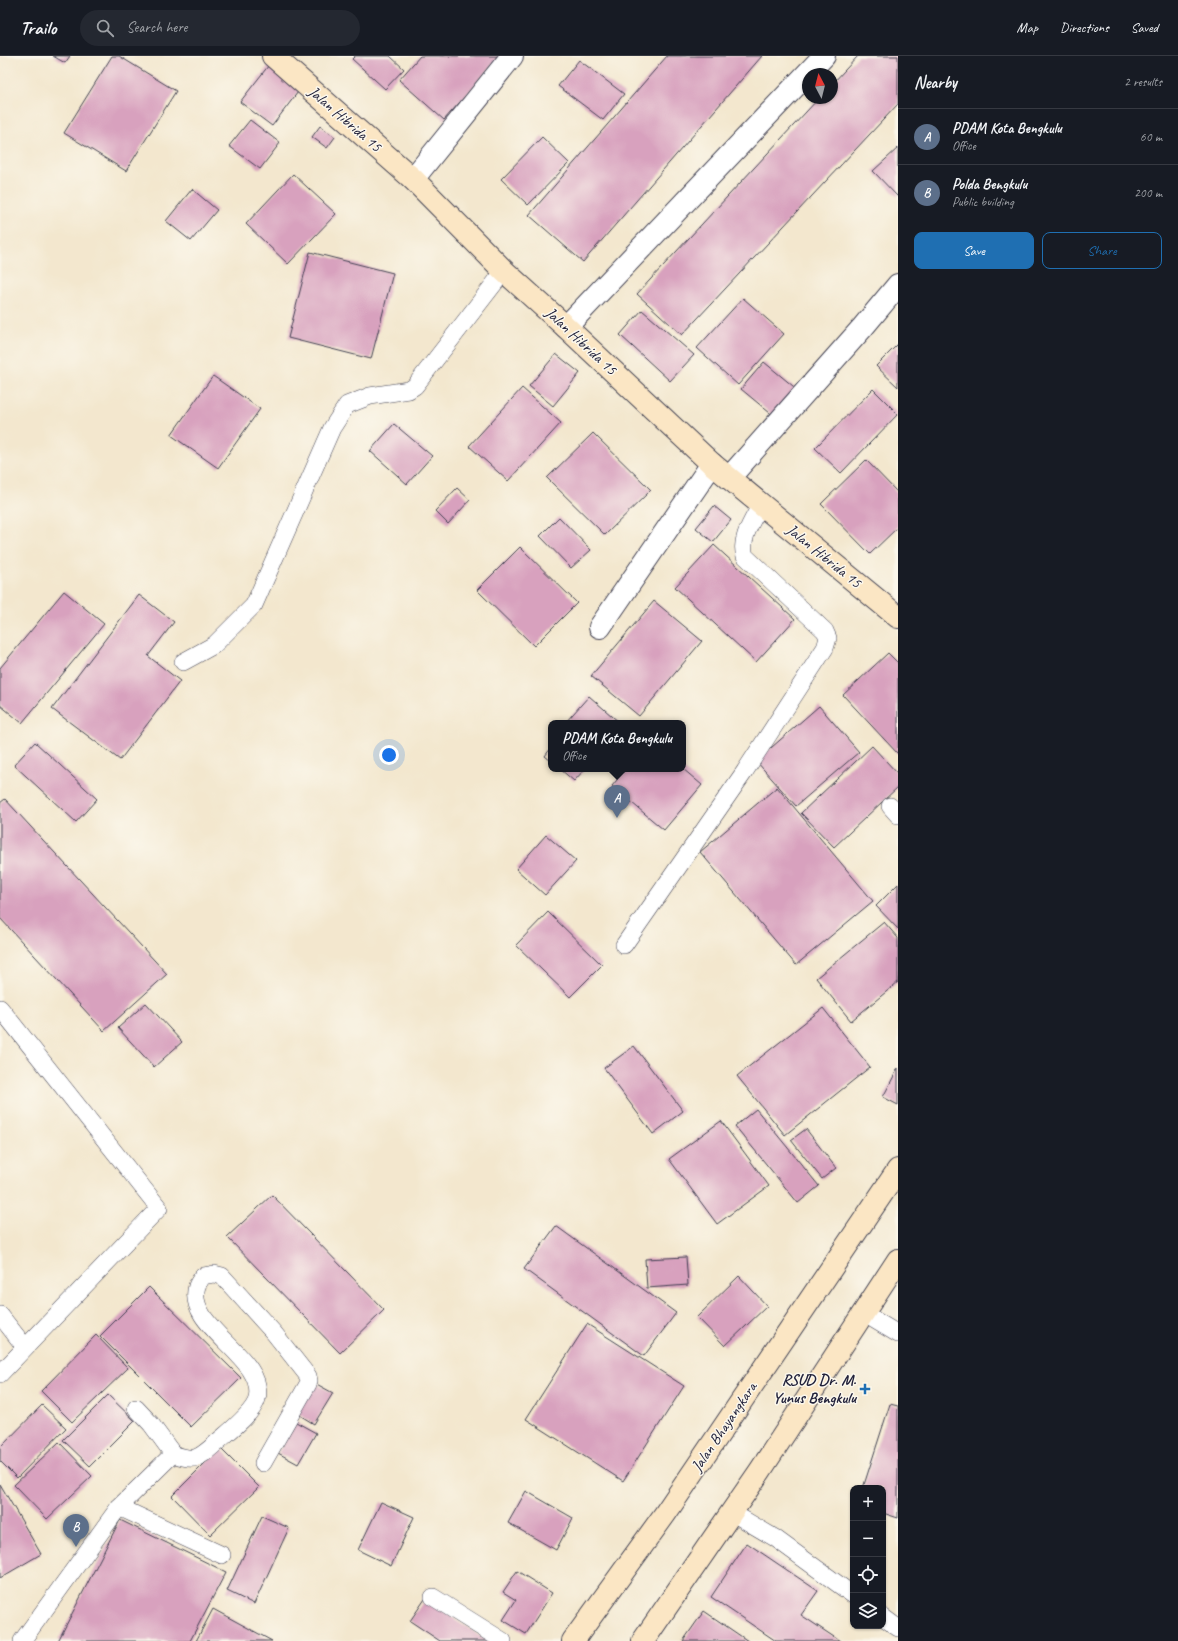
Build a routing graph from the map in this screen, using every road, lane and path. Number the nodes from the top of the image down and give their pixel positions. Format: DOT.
graph roads {
  1 [pos="273,56"];
  2 [pos="512,56"];
  3 [pos="824,56"];
  4 [pos="413,179"];
  5 [pos="504,271"];
  6 [pos="898,284"];
  7 [pos="566,327"];
  8 [pos="712,464"];
  9 [pos="729,478"];
  10 [pos="761,504"];
  11 [pos="898,617"];
  12 [pos="600,627"];
  13 [pos="183,662"];
  14 [pos="624,945"];
  15 [pos="0,1008"];
  16 [pos="898,1170"];
  17 [pos="898,1260"];
  18 [pos="863,1313"];
  19 [pos="0,1315"];
  20 [pos="898,1334"];
  21 [pos="25,1347"];
  22 [pos="0,1374"];
  23 [pos="136,1408"];
  24 [pos="173,1454"];
  25 [pos="263,1463"];
  26 [pos="119,1507"];
  27 [pos="731,1512"];
  28 [pos="222,1555"];
  29 [pos="850,1593"];
  30 [pos="433,1597"];
  31 [pos="886,1619"];
  32 [pos="898,1628"];
  33 [pos="22,1641"];
  34 [pos="503,1641"];
  35 [pos="574,1641"];
  36 [pos="643,1641"];
  1 -- 4 [label="street, Jalan Hibrida 15"];
  2 -- 4 [label="street"];
  3 -- 7 [label="street"];
  4 -- 5 [label="street, Jalan Hibrida 15"];
  5 -- 7 [label="street, Jalan Hibrida 15"];
  5 -- 13 [label="lane"];
  6 -- 9 [label="street"];
  7 -- 8 [label="street, Jalan Hibrida 15"];
  8 -- 9 [label="street, Jalan Hibrida 15"];
  8 -- 12 [label="street"];
  9 -- 10 [label="street, Jalan Hibrida 15"];
  10 -- 11 [label="street, Jalan Hibrida 15"];
  10 -- 14 [label="lane"];
  15 -- 21 [label="lane"];
  16 -- 35 [label="street, Jalan Bhayangkara"];
  17 -- 18 [label="street"];
  18 -- 20 [label="lane"];
  18 -- 27 [label="street"];
  19 -- 21 [label="lane"];
  21 -- 22 [label="lane"];
  23 -- 24 [label="lane"];
  24 -- 25 [label="lane"];
  24 -- 26 [label="lane"];
  26 -- 28 [label="lane"];
  26 -- 33 [label="lane"];
  27 -- 29 [label="lane"];
  27 -- 36 [label="street"];
  30 -- 34 [label="lane"];
  31 -- 32 [label="lane"];
}
